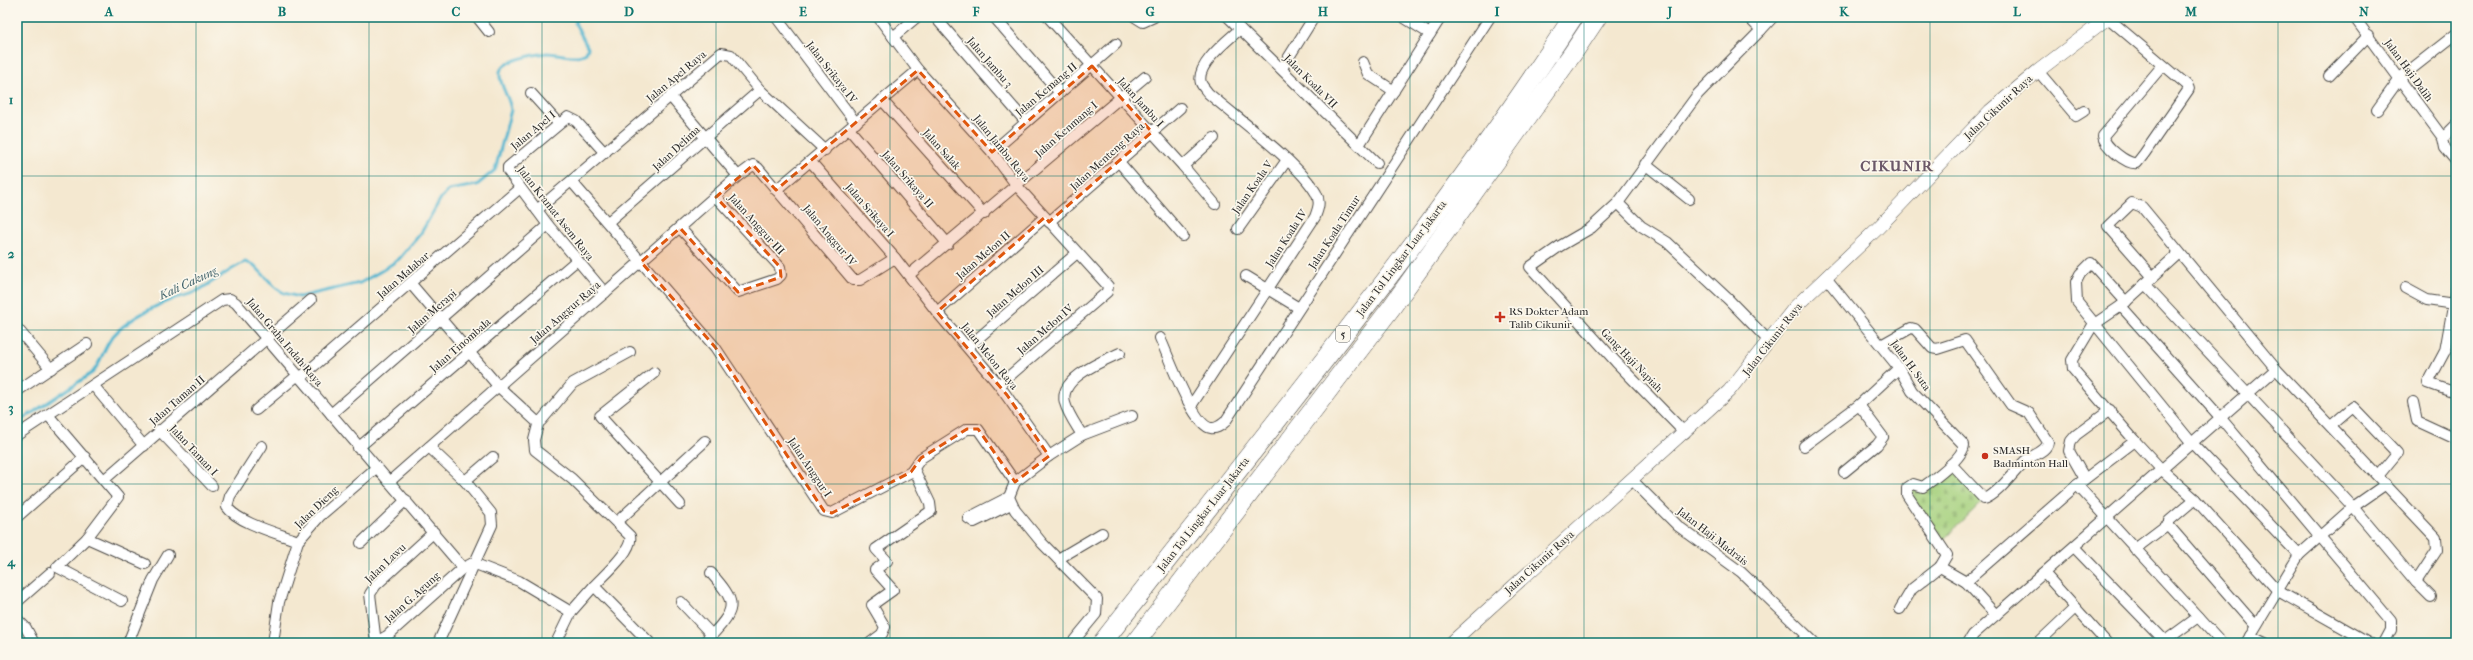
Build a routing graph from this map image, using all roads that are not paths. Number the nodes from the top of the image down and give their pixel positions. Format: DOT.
graph roads {
  1 [pos="477,17"];
  2 [pos="776,17"];
  3 [pos="878,17"];
  4 [pos="917,17"];
  5 [pos="935,17"];
  6 [pos="994,17"];
  7 [pos="1048,17"];
  8 [pos="1135,17"];
  9 [pos="1154,17"];
  10 [pos="1228,17"];
  11 [pos="1314,17"];
  12 [pos="1403,17"];
  13 [pos="1441,17"];
  14 [pos="1490,17"];
  15 [pos="1573,17"];
  16 [pos="1597,17"];
  17 [pos="1748,17"];
  18 [pos="1773,17"];
  19 [pos="2354,17"];
  20 [pos="2109,18"];
  21 [pos="1240,29"];
  22 [pos="1761,30"];
  23 [pos="489,32"];
  24 [pos="1430,34"];
  25 [pos="2456,34"];
  26 [pos="2368,35"];
  27 [pos="893,37"];
  28 [pos="1116,44"];
  29 [pos="1363,62"];
  30 [pos="2163,65"];
  31 [pos="1092,66"];
  32 [pos="1282,68"];
  33 [pos="918,70"];
  34 [pos="2038,71"];
  35 [pos="2329,76"];
  36 [pos="1145,77"];
  37 [pos="2400,78"];
  38 [pos="760,90"];
  39 [pos="1394,91"];
  40 [pos="530,93"];
  41 [pos="1060,93"];
  42 [pos="670,96"];
  43 [pos="1120,98"];
  44 [pos="882,100"];
  45 [pos="1180,108"];
  46 [pos="2377,110"];
  47 [pos="2084,111"];
  48 [pos="1026,122"];
  49 [pos="558,123"];
  50 [pos="853,126"];
  51 [pos="2456,126"];
  52 [pos="1152,132"];
  53 [pos="705,137"];
  54 [pos="1214,138"];
  55 [pos="2443,138"];
  56 [pos="1359,145"];
  57 [pos="825,150"];
  58 [pos="992,152"];
  59 [pos="605,153"];
  60 [pos="1287,160"];
  61 [pos="811,162"];
  62 [pos="1119,162"];
  63 [pos="2456,162"];
  64 [pos="1377,163"];
  65 [pos="1645,164"];
  66 [pos="509,165"];
  67 [pos="1183,166"];
  68 [pos="758,168"];
  69 [pos="738,176"];
  70 [pos="572,182"];
  71 [pos="1017,186"];
  72 [pos="520,188"];
  73 [pos="776,190"];
  74 [pos="716,197"];
  75 [pos="1689,199"];
  76 [pos="1618,203"];
  77 [pos="1215,204"];
  78 [pos="538,210"];
  79 [pos="984,214"];
  80 [pos="1047,220"];
  81 [pos="608,222"];
  82 [pos="548,225"];
  83 [pos="680,228"];
  84 [pos="1238,229"];
  85 [pos="1183,236"];
  86 [pos="948,244"];
  87 [pos="1077,253"];
  88 [pos="2178,254"];
  89 [pos="895,258"];
  90 [pos="577,260"];
  91 [pos="641,262"];
  92 [pos="909,275"];
  93 [pos="1246,276"];
  94 [pos="1826,278"];
  95 [pos="2148,280"];
  96 [pos="411,284"];
  97 [pos="2404,288"];
  98 [pos="1267,289"];
  99 [pos="2456,290"];
  100 [pos="1107,292"];
  101 [pos="605,293"];
  102 [pos="311,300"];
  103 [pos="2123,304"];
  104 [pos="2454,304"];
  105 [pos="1299,308"];
  106 [pos="937,312"];
  107 [pos="441,319"];
  108 [pos="2093,325"];
  109 [pos="17,328"];
  110 [pos="1160,338"];
  111 [pos="266,339"];
  112 [pos="1768,340"];
  113 [pos="87,344"];
  114 [pos="1881,345"];
  115 [pos="968,347"];
  116 [pos="630,352"];
  117 [pos="469,353"];
  118 [pos="1120,353"];
  119 [pos="1899,368"];
  120 [pos="51,369"];
  121 [pos="2276,369"];
  122 [pos="654,373"];
  123 [pos="299,377"];
  124 [pos="999,385"];
  125 [pos="93,386"];
  126 [pos="498,387"];
  127 [pos="17,391"];
  128 [pos="2456,393"];
  129 [pos="2245,394"];
  130 [pos="2413,402"];
  131 [pos="1859,405"];
  132 [pos="1191,406"];
  133 [pos="256,410"];
  134 [pos="2110,410"];
  135 [pos="331,414"];
  136 [pos="48,415"];
  137 [pos="1132,416"];
  138 [pos="2219,416"];
  139 [pos="539,421"];
  140 [pos="2331,426"];
  141 [pos="159,430"];
  142 [pos="1685,433"];
  143 [pos="17,435"];
  144 [pos="1082,435"];
  145 [pos="2456,439"];
  146 [pos="705,441"];
  147 [pos="2136,441"];
  148 [pos="2191,442"];
  149 [pos="144,446"];
  150 [pos="262,446"];
  151 [pos="1804,446"];
  152 [pos="429,447"];
  153 [pos="358,448"];
  154 [pos="1049,456"];
  155 [pos="85,457"];
  156 [pos="493,457"];
  157 [pos="1951,464"];
  158 [pos="376,468"];
  159 [pos="914,469"];
  160 [pos="2161,469"];
  161 [pos="1844,472"];
  162 [pos="2378,476"];
  163 [pos="105,479"];
  164 [pos="1632,480"];
  165 [pos="464,481"];
  166 [pos="389,482"];
  167 [pos="661,482"];
  168 [pos="1015,482"];
  169 [pos="2081,482"];
  170 [pos="2386,484"];
  171 [pos="212,486"];
  172 [pos="2195,498"];
  173 [pos="406,500"];
  174 [pos="680,504"];
  175 [pos="2353,507"];
  176 [pos="17,517"];
  177 [pos="2106,517"];
  178 [pos="617,522"];
  179 [pos="2168,524"];
  180 [pos="434,532"];
  181 [pos="1102,533"];
  182 [pos="2320,537"];
  183 [pos="87,538"];
  184 [pos="298,541"];
  185 [pos="361,543"];
  186 [pos="2075,548"];
  187 [pos="2135,548"];
  188 [pos="168,555"];
  189 [pos="2299,555"];
  190 [pos="1058,560"];
  191 [pos="473,563"];
  192 [pos="145,564"];
  193 [pos="1940,567"];
  194 [pos="463,568"];
  195 [pos="54,570"];
  196 [pos="711,573"];
  197 [pos="2044,573"];
  198 [pos="1966,582"];
  199 [pos="2416,582"];
  200 [pos="594,586"];
  201 [pos="2278,591"];
  202 [pos="2431,596"];
  203 [pos="122,601"];
  204 [pos="17,602"];
  205 [pos="681,602"];
  206 [pos="2075,608"];
  207 [pos="1900,609"];
  208 [pos="571,612"];
  209 [pos="1996,615"];
  210 [pos="2198,617"];
  211 [pos="17,619"];
  212 [pos="2255,625"];
  213 [pos="712,635"];
  214 [pos="2248,639"];
  215 [pos="1808,641"];
  216 [pos="376,642"];
  217 [pos="2166,642"];
  218 [pos="2363,642"];
  219 [pos="34,643"];
  220 [pos="128,643"];
  221 [pos="273,643"];
  222 [pos="438,643"];
  223 [pos="556,643"];
  224 [pos="650,643"];
  225 [pos="703,643"];
  226 [pos="870,643"];
  227 [pos="1072,643"];
  228 [pos="1102,643"];
  229 [pos="1135,643"];
  230 [pos="1451,643"];
  231 [pos="1968,643"];
  232 [pos="2038,643"];
  233 [pos="2107,643"];
  234 [pos="2222,643"];
  235 [pos="2265,643"];
  236 [pos="2384,643"];
  1 -- 23 [label="street"];
  2 -- 50 [label="street, Jalan Srikaya IV"];
  3 -- 27 [label="street, Jalan Jambu Raya"];
  4 -- 27 [label="street"];
  5 -- 48 [label="street, Jalan Jambu 3"];
  6 -- 41 [label="street"];
  7 -- 31 [label="street, Jalan Jambu I"];
  8 -- 9 [label="street"];
  10 -- 21 [label="street, Jalan Koala VII"];
  11 -- 32 [label="street"];
  12 -- 24 [label="street"];
  13 -- 24 [label="street"];
  14 -- 105 [label="street, Jalan Koala Timur"];
  15 -- 228 [label="highway, Jalan Tol Lingkar Luar Jakarta / 5"];
  16 -- 229 [label="highway, Jalan Tol Lingkar Luar Jakarta / 5"];
  17 -- 22 [label="street"];
  18 -- 22 [label="street"];
  19 -- 26 [label="street, Jalan Haji Dalih"];
  20 -- 30 [label="street"];
  20 -- 34 [label="street, Jalan Cikunir Raya"];
  21 -- 32 [label="street, Jalan Koala VII"];
  21 -- 60 [label="street, Jalan Koala IV"];
  22 -- 65 [label="street"];
  24 -- 39 [label="street"];
  25 -- 37 [label="street"];
  26 -- 35 [label="street"];
  26 -- 37 [label="street, Jalan Haji Dalih"];
  27 -- 33 [label="street, Jalan Jambu Raya"];
  28 -- 31 [label="street, Jalan Kemang II"];
  29 -- 39 [label="street"];
  30 -- 30 [label="street"];
  31 -- 41 [label="street, Jalan Kemang II"];
  31 -- 43 [label="street, Jalan Jambu I"];
  32 -- 56 [label="street, Jalan Koala VII"];
  33 -- 44 [label="street"];
  33 -- 58 [label="street, Jalan Jambu Raya"];
  34 -- 47 [label="street"];
  34 -- 94 [label="street, Jalan Cikunir Raya"];
  36 -- 43 [label="street, Jalan Kenmang I"];
  37 -- 46 [label="street"];
  37 -- 55 [label="street, Jalan Haji Dalih"];
  38 -- 42 [label="street, Jalan Apel Raya"];
  38 -- 53 [label="street, Jalan Delima"];
  38 -- 57 [label="street, Jalan Apel Raya"];
  39 -- 56 [label="street"];
  40 -- 49 [label="street"];
  41 -- 48 [label="street, Jalan Kemang II"];
  42 -- 53 [label="street"];
  42 -- 59 [label="street, Jalan Apel Raya"];
  43 -- 52 [label="street, Jalan Jambu I"];
  43 -- 71 [label="street, Jalan Kenmang I"];
  44 -- 50 [label="street"];
  44 -- 79 [label="street, Jalan Salak"];
  45 -- 52 [label="street, Jalan Menteng Raya"];
  48 -- 58 [label="street, Jalan Kemang II"];
  49 -- 59 [label="street, Jalan Apel I"];
  49 -- 66 [label="street, Jalan Apel I"];
  50 -- 57 [label="street"];
  50 -- 86 [label="street, Jalan Srikaya II"];
  51 -- 55 [label="street"];
  52 -- 62 [label="street, Jalan Menteng Raya"];
  52 -- 67 [label="street, Jalan Jambu I"];
  53 -- 69 [label="street"];
  53 -- 81 [label="street, Jalan Delima"];
  54 -- 67 [label="street"];
  55 -- 63 [label="street, Jalan Haji Dalih"];
  56 -- 64 [label="street, Jalan Koala VII"];
  57 -- 61 [label="street"];
  58 -- 71 [label="street, Jalan Jambu Raya"];
  59 -- 70 [label="street, Jalan Apel Raya"];
  60 -- 84 [label="street, Jalan Koala V"];
  60 -- 98 [label="street, Jalan Koala IV"];
  61 -- 73 [label="street"];
  61 -- 89 [label="street, Jalan Srikaya I"];
  62 -- 80 [label="street, Jalan Menteng Raya"];
  62 -- 85 [label="street"];
  65 -- 75 [label="street"];
  65 -- 76 [label="street"];
  66 -- 72 [label="street, Jalan Kramat Asem Raya"];
  67 -- 77 [label="street, Jalan Jambu I"];
  68 -- 69 [label="street, Jalan Anggur Raya"];
  68 -- 73 [label="street, Jalan Anggur IV"];
  69 -- 74 [label="street, Jalan Anggur Raya"];
  70 -- 78 [label="street, Jalan Apel Raya"];
  70 -- 81 [label="street, Jalan Anggur I"];
  71 -- 79 [label="street, Jalan Kenmang I"];
  71 -- 80 [label="street, Jalan Jambu Raya"];
  72 -- 78 [label="street, Jalan Kramat Asem Raya"];
  72 -- 96 [label="street, Jalan Malabar"];
  73 -- 89 [label="street, Jalan Anggur IV"];
  74 -- 83 [label="street, Jalan Anggur Raya"];
  74 -- 83 [label="street, Jalan Anggur III"];
  76 -- 112 [label="street"];
  76 -- 142 [label="street, Gang Haji Napiah"];
  78 -- 82 [label="street, Jalan Kramat Asem Raya"];
  79 -- 86 [label="street, Jalan Kenmang I"];
  80 -- 87 [label="street, Jalan Jambu Raya"];
  80 -- 106 [label="street, Jalan Melon II"];
  81 -- 91 [label="street, Jalan Anggur I"];
  82 -- 90 [label="street, Jalan Kramat Asem Raya"];
  82 -- 107 [label="street, Jalan Merapi"];
  83 -- 91 [label="street, Jalan Anggur Raya"];
  86 -- 92 [label="street, Jalan Kenmang I"];
  87 -- 100 [label="street, Jalan Jambu Raya"];
  87 -- 115 [label="street, Jalan Melon III"];
  88 -- 95 [label="street"];
  88 -- 95 [label="street"];
  88 -- 121 [label="street"];
  89 -- 92 [label="street, Jalan Srikaya I"];
  90 -- 101 [label="street, Jalan Kramat Asem Raya"];
  90 -- 117 [label="street, Jalan Tinombala"];
  91 -- 101 [label="street, Jalan Anggur Raya"];
  91 -- 159 [label="street, Jalan Anggur I"];
  92 -- 106 [label="street, Jalan Melon Raya"];
  93 -- 98 [label="street"];
  94 -- 112 [label="street, Jalan Cikunir Raya"];
  94 -- 114 [label="street, Jalan H. Suta"];
  95 -- 103 [label="street"];
  95 -- 129 [label="street"];
  96 -- 107 [label="street"];
  96 -- 123 [label="street, Jalan Malabar"];
  97 -- 104 [label="street"];
  98 -- 105 [label="street"];
  98 -- 132 [label="street, Jalan Koala IV"];
  99 -- 104 [label="street"];
  100 -- 124 [label="street, Jalan Melon IV"];
  101 -- 126 [label="street, Jalan Anggur Raya"];
  102 -- 111 [label="street, Jalan Taman II"];
  103 -- 108 [label="street"];
  103 -- 108 [label="street"];
  103 -- 138 [label="street"];
  104 -- 128 [label="street"];
  105 -- 132 [label="street, Jalan Koala Timur"];
  106 -- 115 [label="street, Jalan Melon Raya"];
  107 -- 117 [label="street"];
  107 -- 135 [label="street, Jalan Merapi"];
  108 -- 134 [label="street"];
  108 -- 148 [label="street"];
  109 -- 120 [label="street"];
  110 -- 132 [label="street, Jalan Koala Timur"];
  111 -- 123 [label="street, Jalan Graha Indah Raya"];
  111 -- 125 [label="street, Jalan Graha Indah Raya"];
  111 -- 141 [label="street, Jalan Taman II"];
  112 -- 142 [label="street, Jalan Cikunir Raya"];
  113 -- 120 [label="street"];
  114 -- 119 [label="street, Jalan H. Suta"];
  114 -- 157 [label="street"];
  115 -- 124 [label="street, Jalan Melon Raya"];
  116 -- 139 [label="street"];
  117 -- 126 [label="street"];
  117 -- 153 [label="street, Jalan Tinombala"];
  118 -- 144 [label="street"];
  119 -- 131 [label="street"];
  119 -- 157 [label="street, Jalan H. Suta"];
  120 -- 127 [label="street"];
  121 -- 129 [label="street"];
  121 -- 140 [label="street"];
  122 -- 167 [label="street"];
  123 -- 133 [label="street, Jalan Malabar"];
  123 -- 135 [label="street, Jalan Graha Indah Raya"];
  124 -- 154 [label="street, Jalan Melon Raya"];
  125 -- 136 [label="street, Jalan Graha Indah Raya"];
  125 -- 149 [label="street"];
  126 -- 139 [label="street"];
  126 -- 152 [label="street, Jalan Anggur Raya"];
  129 -- 138 [label="street"];
  129 -- 175 [label="street"];
  130 -- 145 [label="street"];
  131 -- 151 [label="street"];
  131 -- 161 [label="street"];
  134 -- 147 [label="street"];
  134 -- 169 [label="street"];
  135 -- 153 [label="street, Jalan Graha Indah Raya"];
  136 -- 143 [label="street, Jalan Graha Indah Raya"];
  136 -- 155 [label="street"];
  137 -- 144 [label="street"];
  138 -- 148 [label="street"];
  138 -- 182 [label="street"];
  139 -- 178 [label="street"];
  140 -- 162 [label="street"];
  140 -- 162 [label="street"];
  141 -- 149 [label="street, Jalan Taman II"];
  141 -- 171 [label="street, Jalan Taman I"];
  142 -- 164 [label="street, Jalan Cikunir Raya"];
  144 -- 154 [label="street"];
  146 -- 167 [label="street"];
  147 -- 160 [label="street"];
  147 -- 169 [label="street"];
  148 -- 160 [label="street"];
  148 -- 189 [label="street"];
  149 -- 163 [label="street, Jalan Taman II"];
  150 -- 184 [label="street"];
  152 -- 165 [label="street"];
  152 -- 166 [label="street, Jalan Anggur Raya"];
  153 -- 158 [label="street, Jalan Graha Indah Raya"];
  154 -- 168 [label="street"];
  155 -- 163 [label="street"];
  155 -- 176 [label="street"];
  156 -- 165 [label="street"];
  157 -- 193 [label="street, Jalan H. Suta"];
  158 -- 166 [label="street, Jalan Graha Indah Raya"];
  158 -- 184 [label="street, Jalan Dieng"];
  159 -- 168 [label="street, Jalan Anggur I"];
  159 -- 226 [label="street"];
  160 -- 172 [label="street"];
  160 -- 177 [label="street"];
  162 -- 170 [label="street"];
  163 -- 183 [label="street"];
  164 -- 215 [label="street, Jalan Haji Madrais"];
  164 -- 230 [label="street, Jalan Cikunir Raya"];
  165 -- 191 [label="street"];
  166 -- 173 [label="street, Jalan Graha Indah Raya"];
  167 -- 174 [label="street"];
  167 -- 178 [label="street"];
  168 -- 190 [label="street"];
  169 -- 177 [label="street"];
  169 -- 198 [label="street"];
  170 -- 175 [label="street"];
  170 -- 199 [label="street"];
  172 -- 179 [label="street"];
  172 -- 201 [label="street"];
  173 -- 180 [label="street, Jalan Graha Indah Raya"];
  173 -- 185 [label="street"];
  175 -- 182 [label="street"];
  175 -- 199 [label="street"];
  177 -- 186 [label="street"];
  177 -- 187 [label="street"];
  178 -- 200 [label="street"];
  179 -- 187 [label="street"];
  179 -- 212 [label="street"];
  180 -- 194 [label="street, Jalan Graha Indah Raya"];
  180 -- 216 [label="street, Jalan Lawu"];
  181 -- 190 [label="street"];
  182 -- 189 [label="street"];
  182 -- 236 [label="street"];
  183 -- 192 [label="street"];
  183 -- 195 [label="street"];
  184 -- 221 [label="street, Jalan Dieng"];
  186 -- 197 [label="street"];
  186 -- 217 [label="street"];
  187 -- 210 [label="street"];
  188 -- 220 [label="street"];
  189 -- 201 [label="street"];
  190 -- 227 [label="street"];
  191 -- 194 [label="street"];
  191 -- 208 [label="street"];
  191 -- 222 [label="street"];
  193 -- 198 [label="street"];
  193 -- 207 [label="street"];
  194 -- 216 [label="street, Jalan G. Agung"];
  195 -- 203 [label="street"];
  195 -- 204 [label="street"];
  196 -- 213 [label="street"];
  197 -- 206 [label="street"];
  197 -- 209 [label="street"];
  198 -- 209 [label="street"];
  199 -- 202 [label="street"];
  200 -- 208 [label="street"];
  200 -- 224 [label="street"];
  201 -- 212 [label="street"];
  201 -- 218 [label="street"];
  205 -- 213 [label="street"];
  206 -- 232 [label="street"];
  206 -- 233 [label="street"];
  208 -- 223 [label="street"];
  209 -- 231 [label="street"];
  210 -- 217 [label="street"];
  210 -- 234 [label="street"];
  211 -- 219 [label="street"];
  212 -- 214 [label="street"];
  213 -- 225 [label="street"];
  214 -- 235 [label="street"];
}
